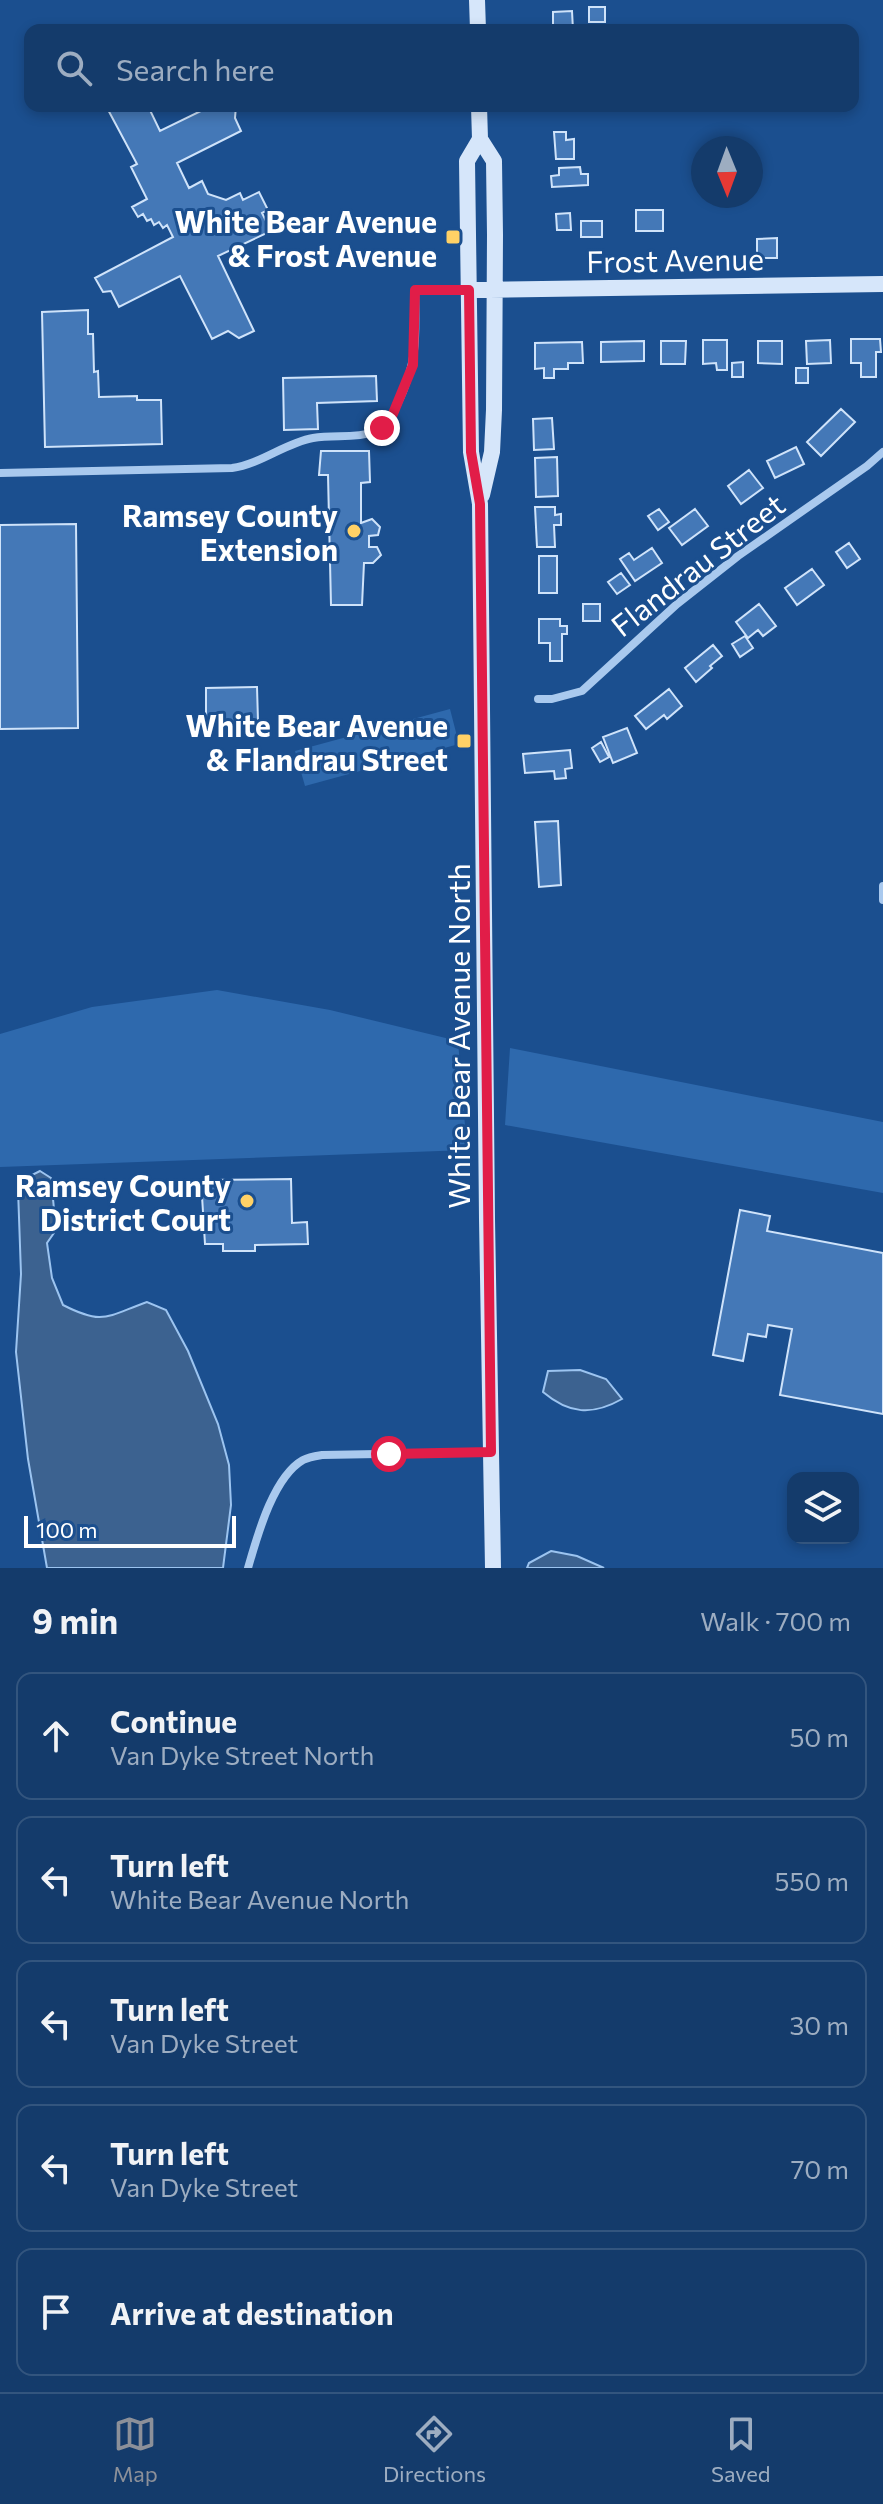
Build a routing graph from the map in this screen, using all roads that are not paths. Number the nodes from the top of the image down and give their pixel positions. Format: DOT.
graph roads {
  1 [pos="477,0"];
  2 [pos="478,24"];
  3 [pos="479,112"];
  4 [pos="480,139"];
  5 [pos="883,284"];
  6 [pos="495,289"];
  7 [pos="469,290"];
  8 [pos="883,452"];
  9 [pos="0,473"];
  10 [pos="480,504"];
  11 [pos="538,699"];
  12 [pos="883,886"];
  13 [pos="883,900"];
  14 [pos="491,1452"];
  15 [pos="248,1568"];
  16 [pos="493,1568"];
  1 -- 2 [label="main road"];
  3 -- 4 [label="main road, White Bear Avenue North"];
  4 -- 6 [label="main road, White Bear Avenue North"];
  4 -- 7 [label="main road, White Bear Avenue North"];
  5 -- 6 [label="main road, Frost Avenue"];
  6 -- 7 [label="main road, Frost Avenue"];
  6 -- 10 [label="main road, White Bear Avenue North"];
  7 -- 9 [label="street"];
  7 -- 10 [label="main road, White Bear Avenue North"];
  8 -- 11 [label="street, Flandrau Street"];
  10 -- 14 [label="main road, White Bear Avenue North"];
  12 -- 13 [label="street"];
  14 -- 15 [label="street"];
  14 -- 16 [label="main road, White Bear Avenue North"];
}
